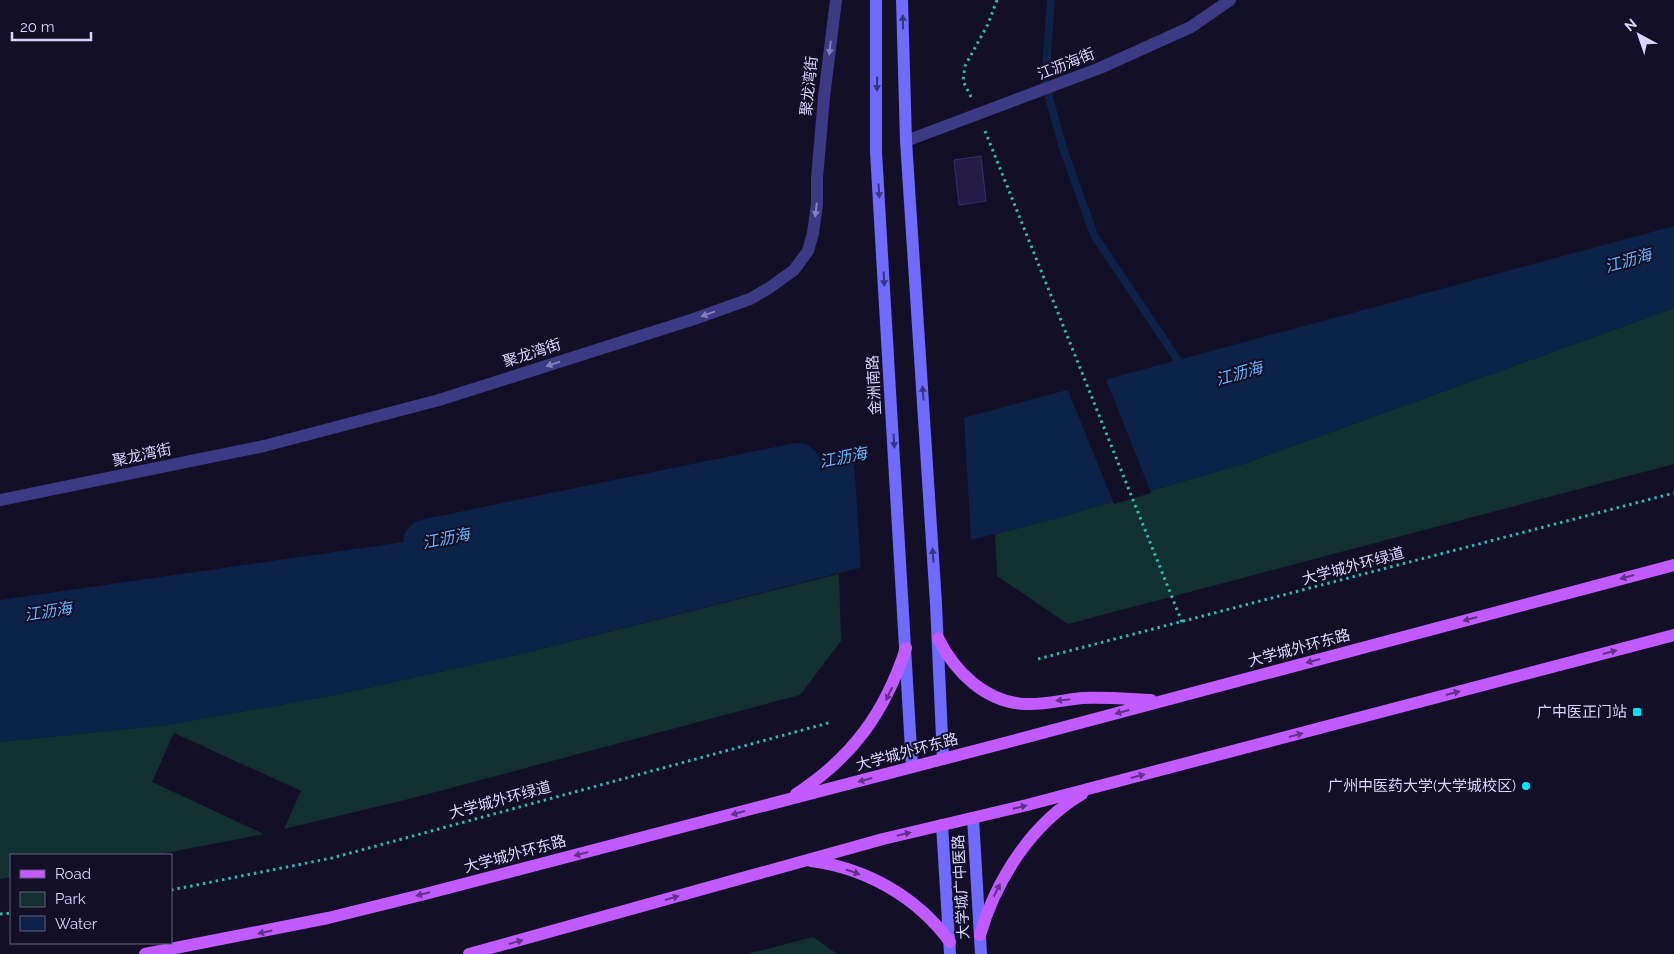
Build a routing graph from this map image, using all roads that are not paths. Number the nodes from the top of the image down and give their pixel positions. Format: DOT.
graph roads {
  1 [pos="836,0"];
  2 [pos="876,0"];
  3 [pos="902,0"];
  4 [pos="1230,0"];
  5 [pos="906,141"];
  6 [pos="0,500"];
  7 [pos="1674,565"];
  8 [pos="1674,635"];
  9 [pos="938,638"];
  10 [pos="906,648"];
  11 [pos="1164,701"];
  12 [pos="944,759"];
  13 [pos="912,767"];
  14 [pos="1091,788"];
  15 [pos="785,800"];
  16 [pos="973,818"];
  17 [pos="942,825"];
  18 [pos="806,861"];
  19 [pos="980,935"];
  20 [pos="950,948"];
  21 [pos="145,954"];
  22 [pos="468,954"];
  23 [pos="981,954"];
  1 -- 6 [label="street, 聚龙湾街, one-way"];
  2 -- 10 [label="main road, 金洲南路, one-way"];
  5 -- 3 [label="main road, one-way"];
  4 -- 5 [label="street, 江沥海街"];
  9 -- 5 [label="main road, one-way"];
  7 -- 11 [label="main road, 大学城外环东路, one-way"];
  14 -- 8 [label="main road, one-way"];
  11 -- 9 [label="main road, one-way"];
  9 -- 12 [label="main road"];
  10 -- 13 [label="main road, 金洲南路"];
  10 -- 15 [label="main road, one-way"];
  11 -- 12 [label="main road, 大学城外环东路, one-way"];
  12 -- 13 [label="main road, 大学城外环东路"];
  13 -- 15 [label="main road, 大学城外环东路, one-way"];
  16 -- 14 [label="main road, one-way"];
  19 -- 14 [label="main road, one-way"];
  15 -- 21 [label="main road, 大学城外环东路, one-way"];
  16 -- 17 [label="main road"];
  16 -- 19 [label="main road, 大学城广中医路"];
  18 -- 17 [label="main road, one-way"];
  17 -- 20 [label="main road, 大学城广中医路"];
  18 -- 20 [label="main road, one-way"];
  22 -- 18 [label="main road, one-way"];
  19 -- 23 [label="main road, 大学城广中医路"];
}
